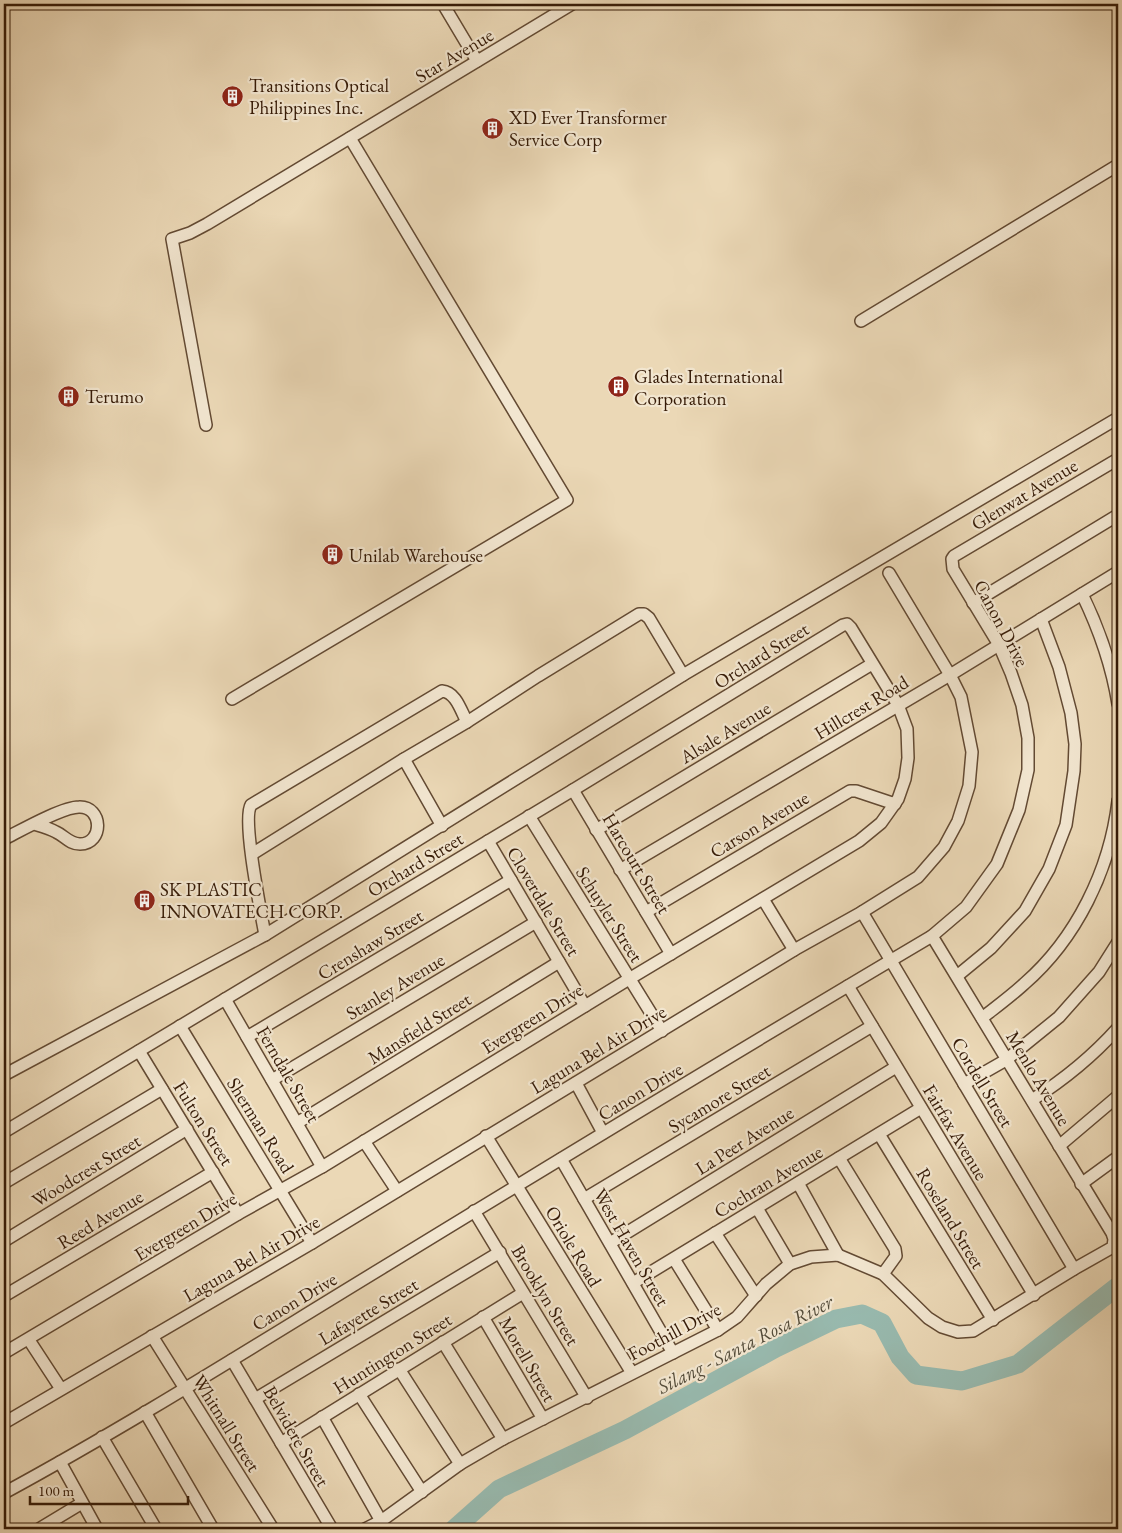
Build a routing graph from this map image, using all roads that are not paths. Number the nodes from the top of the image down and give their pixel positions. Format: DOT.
graph roads {
  1 [pos="443,4"];
  2 [pos="572,4"];
  3 [pos="477,61"];
  4 [pos="350,138"];
  5 [pos="1118,165"];
  6 [pos="861,321"];
  7 [pos="1118,418"];
  8 [pos="206,425"];
  9 [pos="1118,459"];
  10 [pos="1118,515"];
  11 [pos="951,563"];
  12 [pos="1118,572"];
  13 [pos="889,573"];
  14 [pos="1082,594"];
  15 [pos="973,603"];
  16 [pos="1041,619"];
  17 [pos="843,625"];
  18 [pos="999,645"];
  19 [pos="872,664"];
  20 [pos="950,674"];
  21 [pos="683,675"];
  22 [pos="232,699"];
  23 [pos="1118,704"];
  24 [pos="898,705"];
  25 [pos="467,722"];
  26 [pos="404,759"];
  27 [pos="573,790"];
  28 [pos="1118,802"];
  29 [pos="895,804"];
  30 [pos="529,816"];
  31 [pos="34,824"];
  32 [pos="442,826"];
  33 [pos="596,830"];
  34 [pos="4,840"];
  35 [pos="488,841"];
  36 [pos="252,854"];
  37 [pos="620,870"];
  38 [pos="511,880"];
  39 [pos="763,899"];
  40 [pos="646,912"];
  41 [pos="862,912"];
  42 [pos="536,922"];
  43 [pos="265,934"];
  44 [pos="932,936"];
  45 [pos="1118,942"];
  46 [pos="794,950"];
  47 [pos="671,954"];
  48 [pos="890,961"];
  49 [pos="559,962"];
  50 [pos="956,976"];
  51 [pos="629,979"];
  52 [pos="848,986"];
  53 [pos="225,999"];
  54 [pos="585,1006"];
  55 [pos="982,1018"];
  56 [pos="180,1026"];
  57 [pos="872,1026"];
  58 [pos="1118,1028"];
  59 [pos="662,1031"];
  60 [pos="247,1037"];
  61 [pos="139,1051"];
  62 [pos="1006,1060"];
  63 [pos="896,1067"];
  64 [pos="4,1075"];
  65 [pos="272,1080"];
  66 [pos="576,1083"];
  67 [pos="964,1084"];
  68 [pos="162,1090"];
  69 [pos="1118,1096"];
  70 [pos="1032,1100"];
  71 [pos="921,1108"];
  72 [pos="297,1123"];
  73 [pos="187,1130"];
  74 [pos="4,1132"];
  75 [pos="603,1134"];
  76 [pos="879,1134"];
  77 [pos="486,1136"];
  78 [pos="364,1141"];
  79 [pos="1058,1146"];
  80 [pos="1118,1157"];
  81 [pos="839,1158"];
  82 [pos="561,1159"];
  83 [pos="322,1167"];
  84 [pos="213,1172"];
  85 [pos="4,1183"];
  86 [pos="798,1183"];
  87 [pos="1081,1184"];
  88 [pos="517,1186"];
  89 [pos="280,1191"];
  90 [pos="397,1191"];
  91 [pos="584,1200"];
  92 [pos="757,1208"];
  93 [pos="474,1212"];
  94 [pos="238,1214"];
  95 [pos="715,1233"];
  96 [pos="1114,1240"];
  97 [pos="4,1241"];
  98 [pos="312,1243"];
  99 [pos="610,1243"];
  100 [pos="500,1252"];
  101 [pos="838,1255"];
  102 [pos="674,1259"];
  103 [pos="790,1264"];
  104 [pos="1074,1269"];
  105 [pos="883,1274"];
  106 [pos="633,1283"];
  107 [pos="523,1293"];
  108 [pos="1034,1295"];
  109 [pos="4,1296"];
  110 [pos="756,1296"];
  111 [pos="483,1317"];
  112 [pos="993,1320"];
  113 [pos="718,1330"];
  114 [pos="152,1336"];
  115 [pos="28,1340"];
  116 [pos="443,1342"];
  117 [pos="4,1353"];
  118 [pos="673,1353"];
  119 [pos="232,1360"];
  120 [pos="399,1369"];
  121 [pos="632,1374"];
  122 [pos="184,1388"];
  123 [pos="61,1389"];
  124 [pos="359,1394"];
  125 [pos="587,1398"];
  126 [pos="255,1399"];
  127 [pos="145,1412"];
  128 [pos="322,1417"];
  129 [pos="543,1420"];
  130 [pos="4,1424"];
  131 [pos="102,1437"];
  132 [pos="504,1439"];
  133 [pos="281,1443"];
  134 [pos="60,1462"];
  135 [pos="460,1464"];
  136 [pos="422,1492"];
  137 [pos="4,1493"];
  138 [pos="82,1503"];
  139 [pos="381,1521"];
  140 [pos="41,1529"];
  141 [pos="97,1529"];
  142 [pos="156,1529"];
  143 [pos="213,1529"];
  144 [pos="273,1529"];
  145 [pos="332,1529"];
  146 [pos="365,1529"];
  1 -- 3 [label="street"];
  2 -- 3 [label="street, Star Avenue"];
  3 -- 4 [label="street, Star Avenue"];
  4 -- 8 [label="street, Star Avenue"];
  4 -- 22 [label="street"];
  5 -- 6 [label="street"];
  7 -- 21 [label="street"];
  9 -- 11 [label="street, Glenwat Avenue"];
  10 -- 15 [label="street"];
  11 -- 15 [label="street, Canon Drive"];
  12 -- 14 [label="street, Hillcrest Road"];
  13 -- 20 [label="street, Laguna Bel Air Drive"];
  14 -- 16 [label="street, Hillcrest Road"];
  14 -- 23 [label="street"];
  15 -- 18 [label="street, Canon Drive"];
  16 -- 18 [label="street, Hillcrest Road"];
  16 -- 50 [label="street"];
  17 -- 19 [label="street, Evergreen Drive"];
  17 -- 27 [label="street, Orchard Street"];
  18 -- 20 [label="street, Hillcrest Road"];
  18 -- 44 [label="street, Canon Drive"];
  19 -- 24 [label="street, Evergreen Drive"];
  19 -- 33 [label="street, Alsale Avenue"];
  20 -- 24 [label="street, Hillcrest Road"];
  20 -- 41 [label="street, Laguna Bel Air Drive"];
  21 -- 25 [label="street"];
  21 -- 32 [label="street"];
  24 -- 29 [label="street, Evergreen Drive"];
  24 -- 37 [label="street, Hillcrest Road"];
  25 -- 26 [label="street"];
  25 -- 36 [label="street"];
  26 -- 32 [label="street"];
  26 -- 36 [label="street"];
  27 -- 30 [label="street, Orchard Street"];
  27 -- 33 [label="street, Harcourt Street"];
  28 -- 55 [label="street"];
  29 -- 39 [label="street, Evergreen Drive"];
  29 -- 40 [label="street, Carson Avenue"];
  30 -- 35 [label="street, Orchard Street"];
  30 -- 51 [label="street, Schuyler Street"];
  31 -- 31 [label="street"];
  31 -- 34 [label="street"];
  32 -- 43 [label="street"];
  33 -- 37 [label="street, Harcourt Street"];
  35 -- 38 [label="street, Cloverdale Street"];
  35 -- 53 [label="street, Orchard Street"];
  36 -- 43 [label="street"];
  37 -- 40 [label="street, Harcourt Street"];
  38 -- 42 [label="street, Cloverdale Street"];
  38 -- 60 [label="street, Crenshaw Street"];
  39 -- 46 [label="street"];
  39 -- 47 [label="street, Evergreen Drive"];
  40 -- 47 [label="street, Harcourt Street"];
  41 -- 46 [label="street, Laguna Bel Air Drive"];
  41 -- 48 [label="street, Cordell Street"];
  42 -- 49 [label="street, Cloverdale Street"];
  42 -- 65 [label="street, Stanley Avenue"];
  43 -- 64 [label="street"];
  44 -- 48 [label="street, Canon Drive"];
  44 -- 50 [label="street, Menlo Avenue"];
  45 -- 62 [label="street"];
  46 -- 59 [label="street, Laguna Bel Air Drive"];
  47 -- 51 [label="street, Evergreen Drive"];
  48 -- 52 [label="street, Canon Drive"];
  48 -- 67 [label="street, Cordell Street"];
  49 -- 54 [label="street, Cloverdale Street"];
  49 -- 72 [label="street, Mansfield Street"];
  50 -- 55 [label="street, Menlo Avenue"];
  51 -- 54 [label="street, Evergreen Drive"];
  51 -- 59 [label="street, Schuyler Street"];
  52 -- 57 [label="street, Fairfax Avenue"];
  52 -- 75 [label="street, Canon Drive"];
  53 -- 56 [label="street, Orchard Street"];
  53 -- 60 [label="street, Ferndale Street"];
  54 -- 78 [label="street, Evergreen Drive"];
  55 -- 62 [label="street, Menlo Avenue"];
  56 -- 61 [label="street, Orchard Street"];
  56 -- 89 [label="street, Sherman Road"];
  57 -- 63 [label="street, Fairfax Avenue"];
  57 -- 91 [label="street, Sycamore Street"];
  58 -- 70 [label="street"];
  59 -- 66 [label="street, Laguna Bel Air Drive"];
  60 -- 65 [label="street, Ferndale Street"];
  61 -- 68 [label="street, Fulton Street"];
  61 -- 74 [label="street, Orchard Street"];
  62 -- 67 [label="street"];
  62 -- 70 [label="street, Menlo Avenue"];
  63 -- 71 [label="street, Fairfax Avenue"];
  63 -- 99 [label="street, La Peer Avenue"];
  65 -- 72 [label="street, Ferndale Street"];
  66 -- 75 [label="street"];
  66 -- 77 [label="street, Laguna Bel Air Drive"];
  67 -- 104 [label="street, Cordell Street"];
  68 -- 73 [label="street, Fulton Street"];
  68 -- 85 [label="street"];
  69 -- 79 [label="street"];
  70 -- 79 [label="street, Menlo Avenue"];
  71 -- 76 [label="street, Cochran Avenue"];
  71 -- 108 [label="street, Fairfax Avenue"];
  72 -- 83 [label="street, Ferndale Street"];
  73 -- 84 [label="street, Fulton Street"];
  73 -- 97 [label="street, Woodcrest Street"];
  75 -- 82 [label="street, Canon Drive"];
  76 -- 81 [label="street, Cochran Avenue"];
  76 -- 112 [label="street, Roseland Street"];
  77 -- 88 [label="street, Oriole Road"];
  77 -- 90 [label="street, Laguna Bel Air Drive"];
  78 -- 83 [label="street, Evergreen Drive"];
  78 -- 90 [label="street"];
  79 -- 87 [label="street, Menlo Avenue"];
  80 -- 87 [label="street"];
  81 -- 86 [label="street, Cochran Avenue"];
  81 -- 105 [label="street"];
  82 -- 88 [label="street, Canon Drive"];
  82 -- 91 [label="street, West Haven Street"];
  83 -- 89 [label="street, Evergreen Drive"];
  84 -- 94 [label="street, Fulton Street"];
  84 -- 109 [label="street, Reed Avenue"];
  86 -- 92 [label="street, Cochran Avenue"];
  86 -- 101 [label="street"];
  87 -- 96 [label="street, Menlo Avenue"];
  88 -- 93 [label="street, Canon Drive"];
  88 -- 121 [label="street, Oriole Road"];
  89 -- 94 [label="street, Evergreen Drive"];
  89 -- 98 [label="street, Sherman Road"];
  90 -- 98 [label="street, Laguna Bel Air Drive"];
  91 -- 99 [label="street, West Haven Street"];
  92 -- 95 [label="street, Cochran Avenue"];
  92 -- 103 [label="street"];
  93 -- 100 [label="street, Brooklyn Street"];
  93 -- 119 [label="street, Canon Drive"];
  94 -- 115 [label="street, Evergreen Drive"];
  95 -- 102 [label="street, Cochran Avenue"];
  95 -- 110 [label="street"];
  96 -- 104 [label="street, Foothill Drive"];
  98 -- 114 [label="street, Laguna Bel Air Drive"];
  99 -- 106 [label="street, West Haven Street"];
  100 -- 107 [label="street, Brooklyn Street"];
  100 -- 126 [label="street, Lafayette Street"];
  101 -- 103 [label="street, Foothill Drive"];
  101 -- 105 [label="street, Foothill Drive"];
  102 -- 106 [label="street, Cochran Avenue"];
  102 -- 113 [label="street"];
  103 -- 110 [label="street, Foothill Drive"];
  104 -- 108 [label="street, Foothill Drive"];
  105 -- 112 [label="street, Foothill Drive"];
  106 -- 118 [label="street, West Haven Street"];
  107 -- 111 [label="street, Huntington Street"];
  107 -- 125 [label="street, Brooklyn Street"];
  108 -- 112 [label="street, Foothill Drive"];
  110 -- 113 [label="street, Foothill Drive"];
  111 -- 116 [label="street, Huntington Street"];
  111 -- 129 [label="street, Morell Street"];
  113 -- 118 [label="street, Foothill Drive"];
  114 -- 122 [label="street, Whitnall Street"];
  114 -- 123 [label="street, Laguna Bel Air Drive"];
  115 -- 117 [label="street, Evergreen Drive"];
  115 -- 123 [label="street"];
  116 -- 120 [label="street, Huntington Street"];
  116 -- 132 [label="street"];
  118 -- 121 [label="street, Foothill Drive"];
  119 -- 122 [label="street, Canon Drive"];
  119 -- 126 [label="street, Belvidere Street"];
  120 -- 124 [label="street, Huntington Street"];
  120 -- 135 [label="street"];
  121 -- 125 [label="street, Foothill Drive"];
  122 -- 127 [label="street, Canon Drive"];
  122 -- 144 [label="street, Whitnall Street"];
  123 -- 130 [label="street, Laguna Bel Air Drive"];
  124 -- 128 [label="street, Huntington Street"];
  124 -- 136 [label="street"];
  125 -- 129 [label="street, Foothill Drive"];
  126 -- 133 [label="street, Belvidere Street"];
  127 -- 131 [label="street, Canon Drive"];
  127 -- 143 [label="street"];
  128 -- 133 [label="street, Huntington Street"];
  128 -- 139 [label="street"];
  129 -- 132 [label="street, Foothill Drive"];
  131 -- 134 [label="street, Canon Drive"];
  131 -- 142 [label="street"];
  132 -- 135 [label="street, Foothill Drive"];
  133 -- 145 [label="street, Belvidere Street"];
  134 -- 137 [label="street, Canon Drive"];
  134 -- 138 [label="street"];
  135 -- 136 [label="street, Foothill Drive"];
  136 -- 139 [label="street, Foothill Drive"];
  138 -- 140 [label="street"];
  138 -- 141 [label="street"];
  139 -- 146 [label="street, Foothill Drive"];
}
